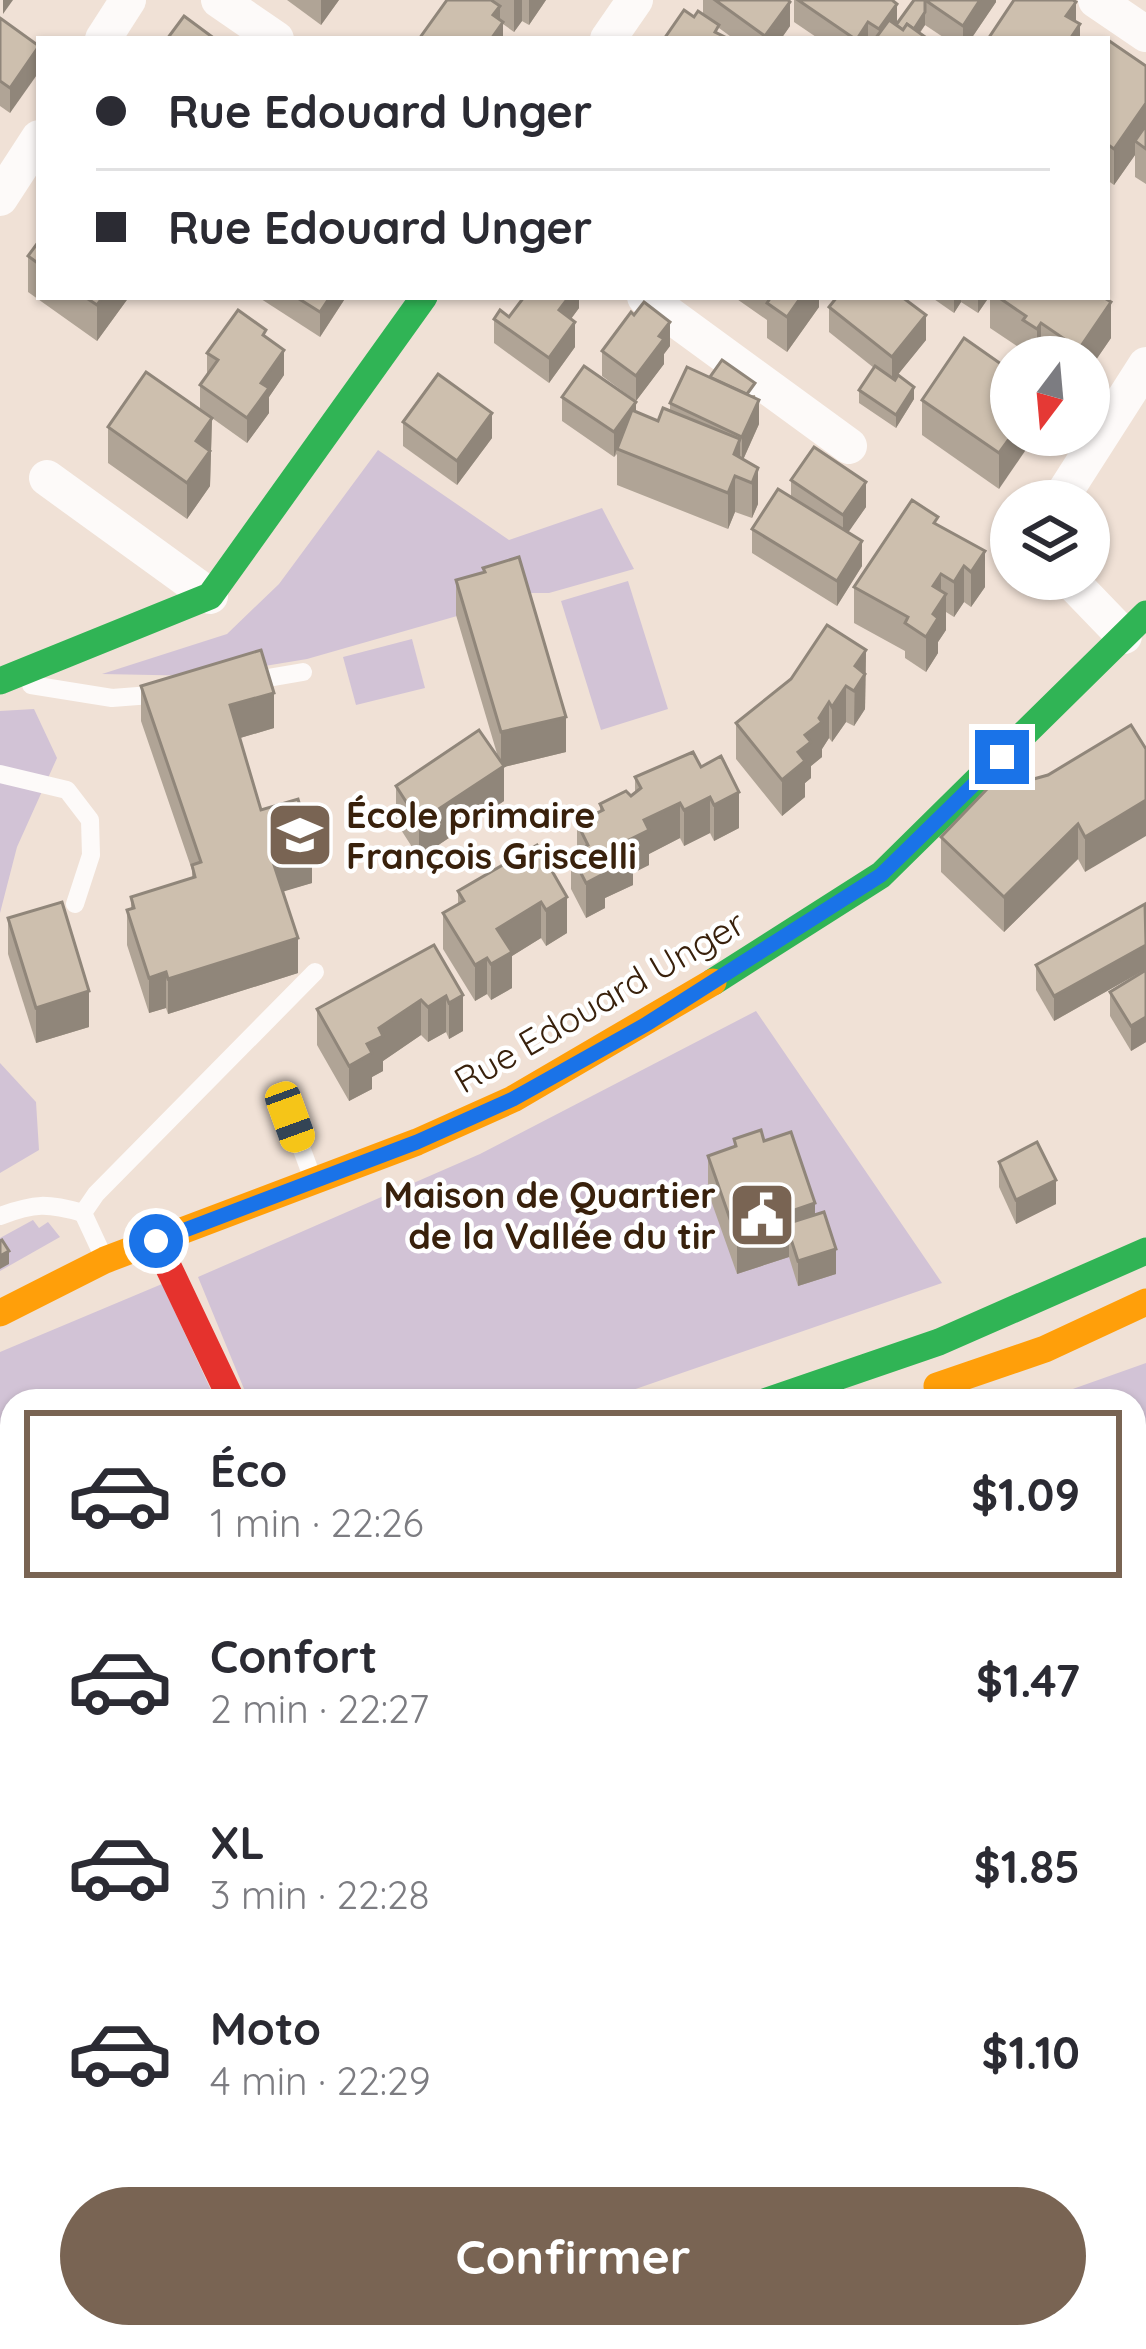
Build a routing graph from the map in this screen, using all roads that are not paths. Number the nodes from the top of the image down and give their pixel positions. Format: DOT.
graph roads {
  1 [pos="128,0"];
  2 [pos="219,0"];
  3 [pos="635,0"];
  4 [pos="1096,0"];
  5 [pos="1146,34"];
  6 [pos="105,36"];
  7 [pos="272,36"];
  8 [pos="610,36"];
  9 [pos="36,142"];
  10 [pos="0,197"];
  11 [pos="422,300"];
  12 [pos="648,300"];
  13 [pos="1146,364"];
  14 [pos="849,446"];
  15 [pos="47,478"];
  16 [pos="1072,480"];
  17 [pos="210,596"];
  18 [pos="1099,600"];
  19 [pos="1135,625"];
  20 [pos="303,671"];
  21 [pos="1,681"];
  22 [pos="224,685"];
  23 [pos="184,692"];
  24 [pos="0,773"];
  25 [pos="893,890"];
  26 [pos="75,904"];
  27 [pos="315,972"];
  28 [pos="631,1054"];
  29 [pos="290,1117"];
  30 [pos="467,1142"];
  31 [pos="320,1190"];
  32 [pos="83,1213"];
  33 [pos="0,1216"];
  34 [pos="1146,1251"];
  35 [pos="163,1256"];
  36 [pos="107,1270"];
  37 [pos="1146,1302"];
  38 [pos="0,1313"];
  39 [pos="0,1334"];
  40 [pos="226,1389"];
  41 [pos="802,1389"];
  42 [pos="929,1389"];
  1 -- 6 [label="street"];
  2 -- 7 [label="street"];
  3 -- 8 [label="street"];
  4 -- 5 [label="street"];
  9 -- 10 [label="street"];
  11 -- 17 [label="main road"];
  12 -- 14 [label="street"];
  13 -- 16 [label="street"];
  15 -- 17 [label="street"];
  17 -- 21 [label="main road"];
  18 -- 19 [label="street"];
  19 -- 31 [label="main road, Rue Edouard Unger"];
  20 -- 22 [label="lane"];
  21 -- 23 [label="lane"];
  24 -- 26 [label="lane"];
  25 -- 28 [label="lane"];
  27 -- 32 [label="lane"];
  29 -- 31 [label="lane"];
  30 -- 31 [label="lane"];
  31 -- 35 [label="main road, Rue Edouard Unger"];
  32 -- 33 [label="lane"];
  32 -- 36 [label="lane"];
  34 -- 41 [label="main road"];
  35 -- 36 [label="main road, Rue Edouard Unger"];
  35 -- 40 [label="main road"];
  36 -- 38 [label="main road, Rue Edouard Unger"];
  36 -- 39 [label="lane"];
  37 -- 42 [label="main road"];
}
